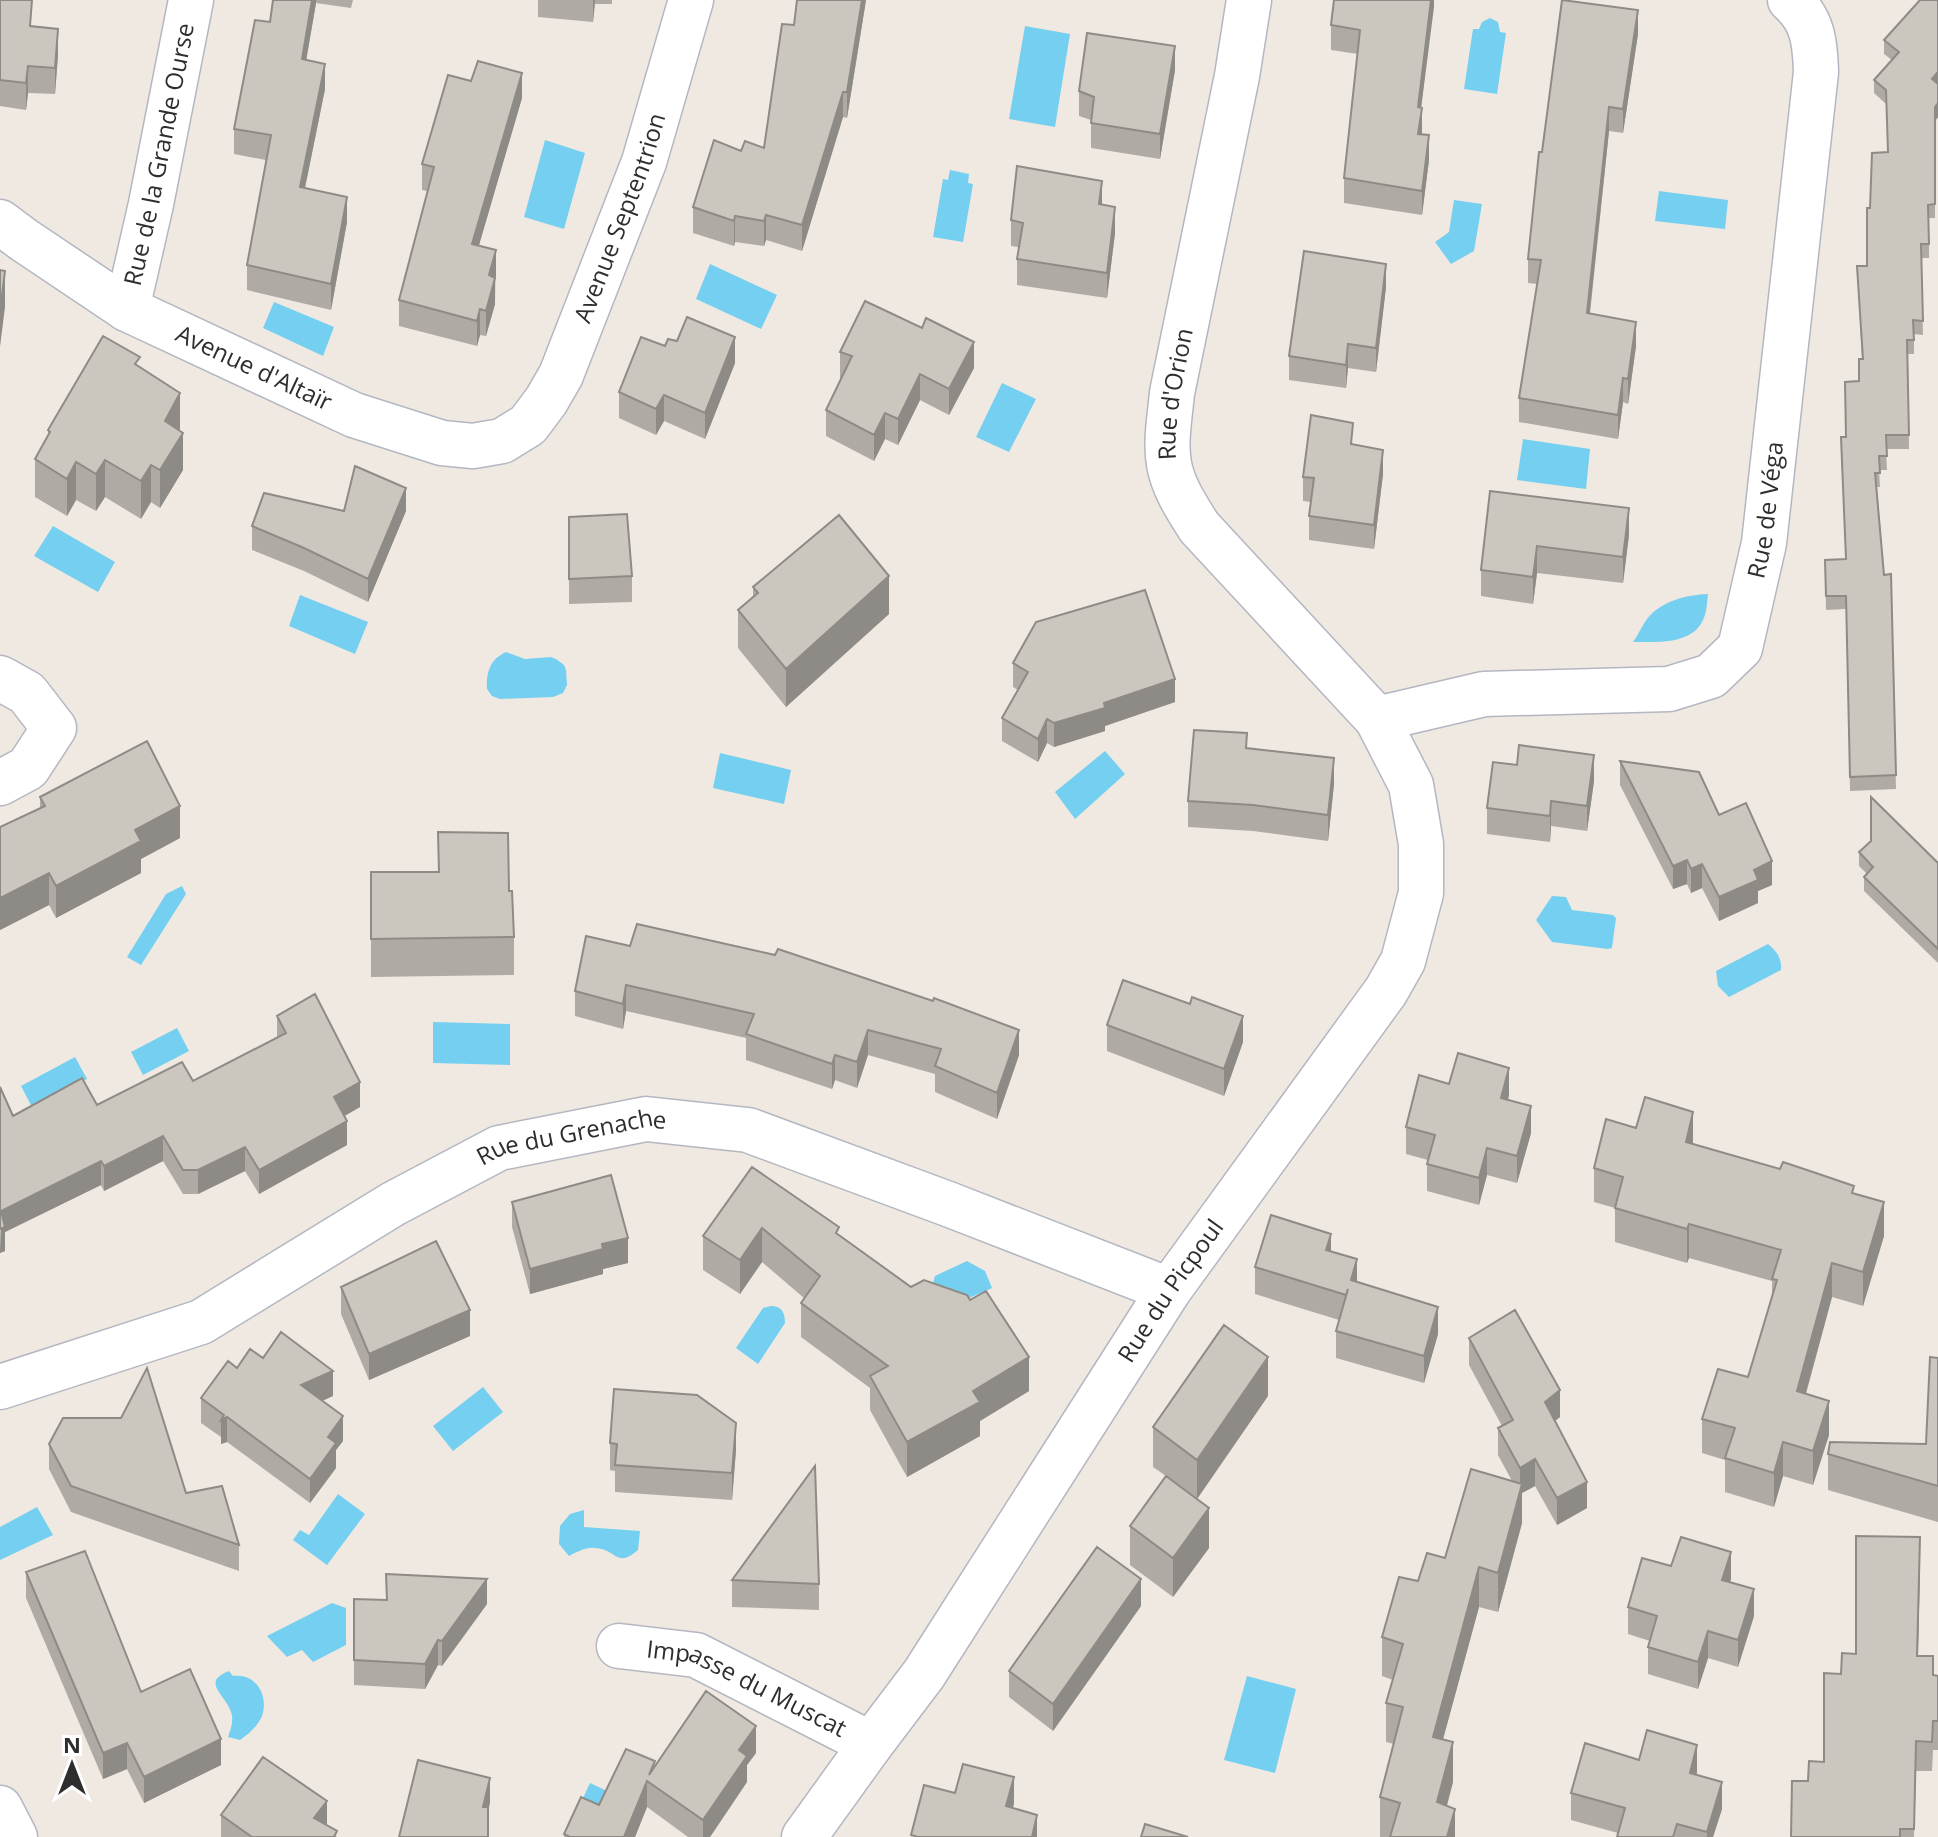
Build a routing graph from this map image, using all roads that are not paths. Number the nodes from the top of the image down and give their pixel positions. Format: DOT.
graph roads {
  1 [pos="191,0"];
  2 [pos="691,0"];
  3 [pos="1249,0"];
  4 [pos="1790,0"];
  5 [pos="0,222"];
  6 [pos="127,309"];
  7 [pos="528,425"];
  8 [pos="0,678"];
  9 [pos="1377,719"];
  10 [pos="0,783"];
  11 [pos="1169,1290"];
  12 [pos="0,1387"];
  13 [pos="619,1646"];
  14 [pos="871,1744"];
  15 [pos="0,1808"];
  16 [pos="15,1837"];
  17 [pos="804,1837"];
  1 -- 6 [label="street, Rue de la Grande Ourse"];
  2 -- 7 [label="street, Avenue Septentrion"];
  3 -- 9 [label="street, Rue d'Orion"];
  4 -- 9 [label="street, Rue de Véga"];
  5 -- 6 [label="street, Avenue d'Altaïr"];
  6 -- 7 [label="street, Avenue d'Altaïr"];
  8 -- 10 [label="street"];
  9 -- 11 [label="street, Rue du Picpoul"];
  11 -- 12 [label="street, Rue du Grenache"];
  11 -- 14 [label="street, Rue du Picpoul"];
  13 -- 14 [label="street, Impasse du Muscat"];
  14 -- 17 [label="street, Rue du Picpoul"];
  15 -- 16 [label="street"];
}
